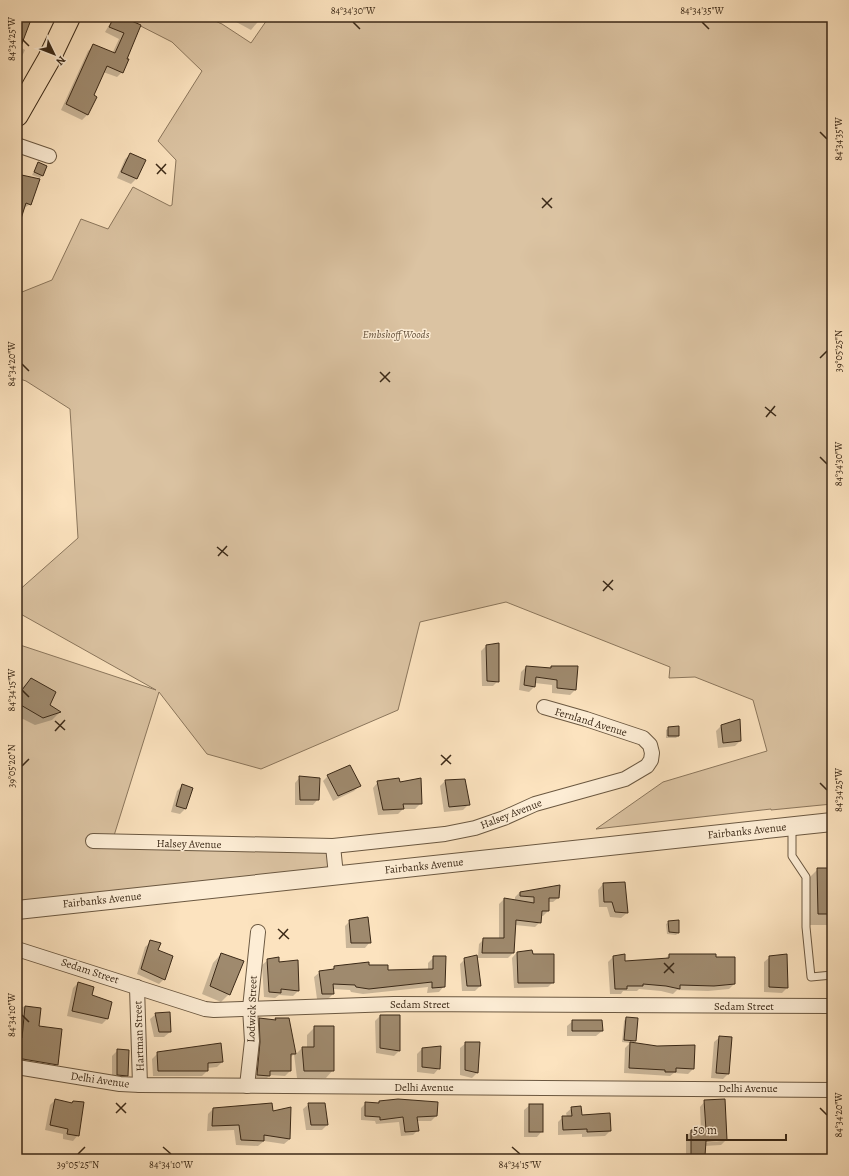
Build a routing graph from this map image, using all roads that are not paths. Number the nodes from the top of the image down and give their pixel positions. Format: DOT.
graph roads {
  1 [pos="69,17"];
  2 [pos="17,115"];
  3 [pos="17,145"];
  4 [pos="49,156"];
  5 [pos="544,707"];
  6 [pos="639,736"];
  7 [pos="832,822"];
  8 [pos="792,827"];
  9 [pos="92,841"];
  10 [pos="333,846"];
  11 [pos="336,875"];
  12 [pos="17,910"];
  13 [pos="258,932"];
  14 [pos="17,949"];
  15 [pos="832,975"];
  16 [pos="137,987"];
  17 [pos="832,1006"];
  18 [pos="250,1008"];
  19 [pos="17,1067"];
  20 [pos="140,1085"];
  21 [pos="247,1086"];
  22 [pos="832,1090"];
  1 -- 2 [label="main road"];
  3 -- 4 [label="street"];
  5 -- 6 [label="street, Fernland Avenue"];
  6 -- 10 [label="street, Halsey Avenue"];
  7 -- 8 [label="street, Fairbanks Avenue"];
  8 -- 11 [label="street, Fairbanks Avenue"];
  8 -- 15 [label="lane"];
  9 -- 10 [label="street, Halsey Avenue"];
  10 -- 11 [label="street"];
  11 -- 12 [label="street, Fairbanks Avenue"];
  13 -- 18 [label="street, Lodwick Street"];
  14 -- 16 [label="street, Sedam Street"];
  16 -- 18 [label="street, Sedam Street"];
  16 -- 20 [label="street, Hartman Street"];
  17 -- 18 [label="street, Sedam Street"];
  18 -- 21 [label="street, Lodwick Street"];
  19 -- 20 [label="street, Delhi Avenue"];
  20 -- 21 [label="street, Delhi Avenue"];
  21 -- 22 [label="street, Delhi Avenue"];
}
